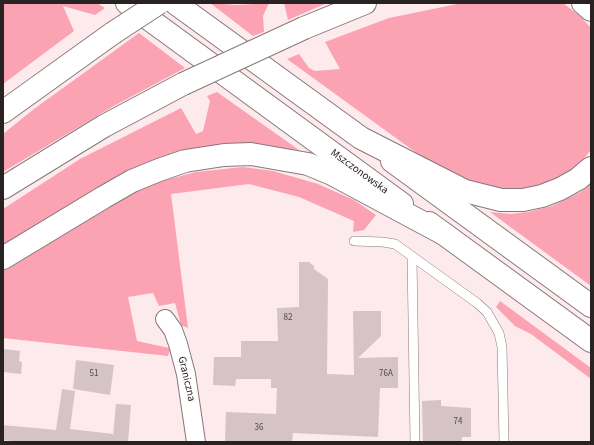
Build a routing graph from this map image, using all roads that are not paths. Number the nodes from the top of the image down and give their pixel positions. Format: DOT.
graph roads {
  1 [pos="127,3"];
  2 [pos="159,3"];
  3 [pos="176,3"];
  4 [pos="365,3"];
  5 [pos="583,3"];
  6 [pos="591,10"];
  7 [pos="6,108"];
  8 [pos="361,138"];
  9 [pos="591,168"];
  10 [pos="3,188"];
  11 [pos="444,234"];
  12 [pos="354,241"];
  13 [pos="3,258"];
  14 [pos="412,258"];
  15 [pos="591,306"];
  16 [pos="165,319"];
  17 [pos="591,341"];
  18 [pos="196,442"];
  19 [pos="415,442"];
  20 [pos="504,442"];
  1 -- 11 [label="main road, Mszczonowska"];
  2 -- 7 [label="main road, bridge"];
  3 -- 8 [label="main road"];
  4 -- 10 [label="main road, bridge"];
  5 -- 6 [label="main road"];
  8 -- 9 [label="main road"];
  8 -- 15 [label="main road"];
  11 -- 13 [label="main road"];
  11 -- 17 [label="main road, Mszczonowska"];
  12 -- 14 [label="lane"];
  14 -- 19 [label="lane"];
  14 -- 20 [label="lane"];
  16 -- 18 [label="street, Graniczna"];
}
